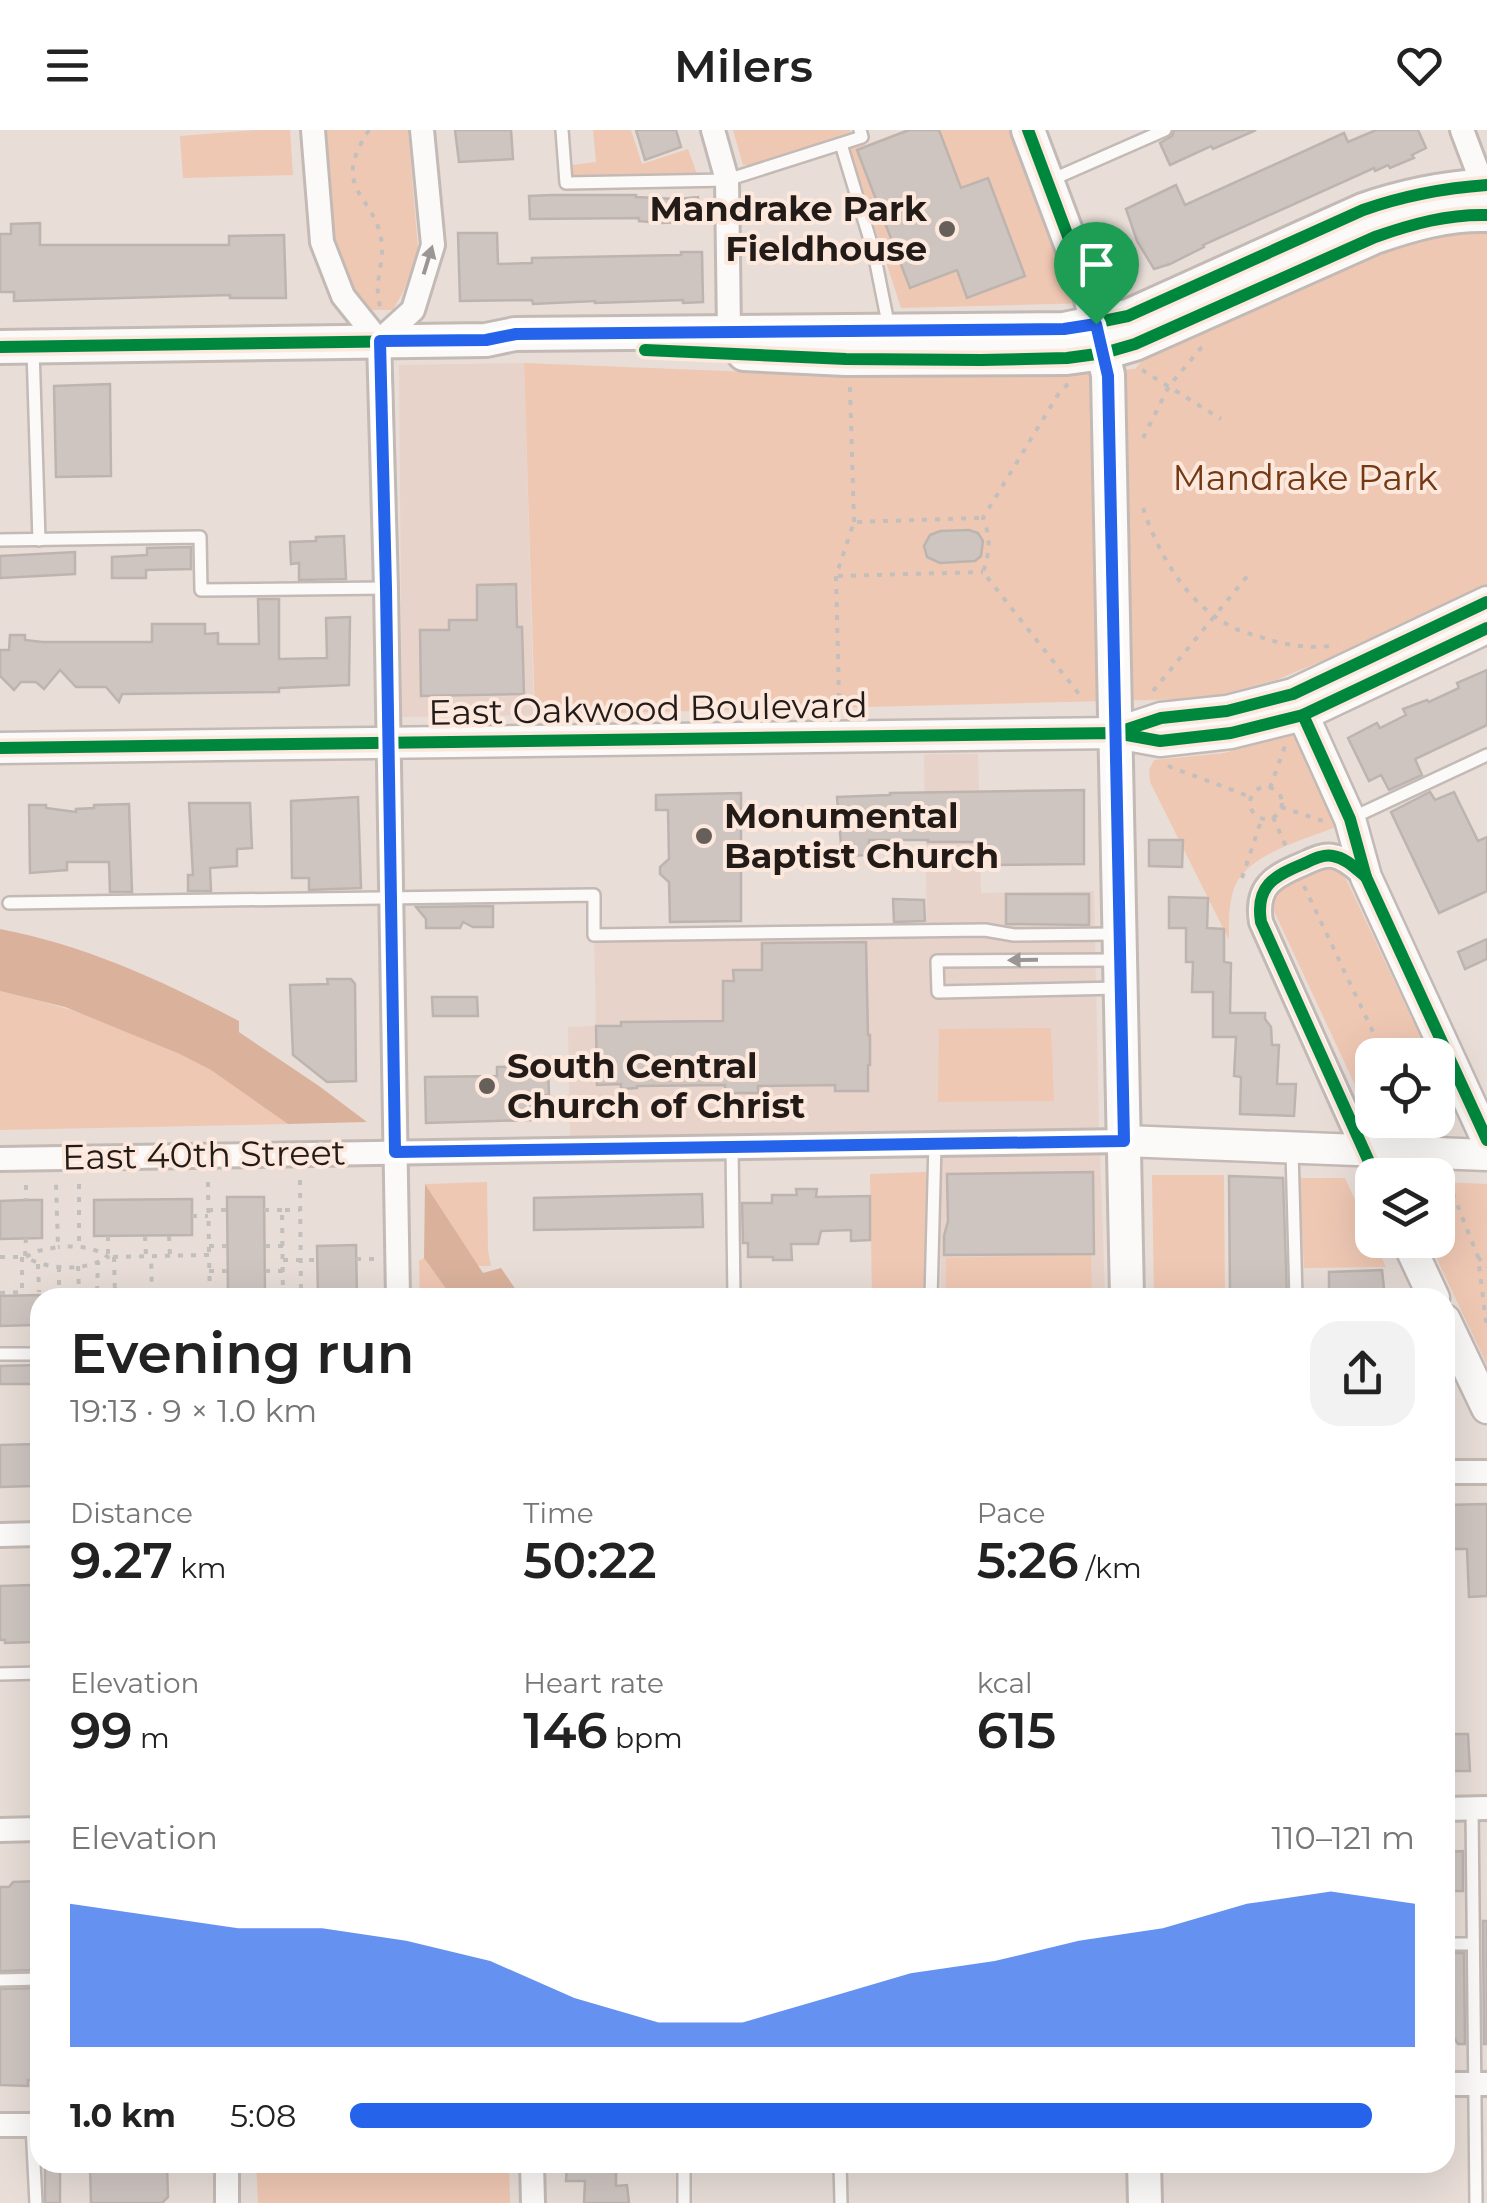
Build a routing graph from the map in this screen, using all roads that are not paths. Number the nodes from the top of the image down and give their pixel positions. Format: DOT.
graph roads {
  1 [pos="313,130"];
  2 [pos="422,130"];
  3 [pos="562,130"];
  4 [pos="714,130"];
  5 [pos="860,130"];
  6 [pos="1028,130"];
  7 [pos="1165,130"];
  8 [pos="1462,130"];
  9 [pos="840,144"];
  10 [pos="727,180"];
  11 [pos="1047,182"];
  12 [pos="1486,195"];
  13 [pos="380,327"];
  14 [pos="890,331"];
  15 [pos="729,334"];
  16 [pos="1100,338"];
  17 [pos="486,340"];
  18 [pos="33,346"];
  19 [pos="0,347"];
  20 [pos="848,358"];
  21 [pos="0,540"];
  22 [pos="39,540"];
  23 [pos="386,588"];
  24 [pos="1487,602"];
  25 [pos="1487,628"];
  26 [pos="1295,725"];
  27 [pos="1116,733"];
  28 [pos="388,743"];
  29 [pos="0,748"];
  30 [pos="1487,755"];
  31 [pos="1344,822"];
  32 [pos="1366,877"];
  33 [pos="390,898"];
  34 [pos="9,903"];
  35 [pos="1121,961"];
  36 [pos="1487,1140"];
  37 [pos="1124,1141"];
  38 [pos="935,1142"];
  39 [pos="732,1146"];
  40 [pos="1292,1146"];
  41 [pos="395,1152"];
  42 [pos="1487,1155"];
  43 [pos="1367,1158"];
  44 [pos="1436,1158"];
  45 [pos="0,1159"];
  46 [pos="1355,1159"];
  47 [pos="1415,1258"];
  48 [pos="387,1288"];
  49 [pos="734,1288"];
  50 [pos="931,1288"];
  51 [pos="1127,1288"];
  52 [pos="1296,1288"];
  53 [pos="1429,1288"];
  54 [pos="1455,1341"];
  55 [pos="0,1354"];
  56 [pos="30,1354"];
  57 [pos="1487,1408"];
  58 [pos="1455,1472"];
  59 [pos="1487,1472"];
  60 [pos="30,1534"];
  61 [pos="0,1535"];
  62 [pos="30,1673"];
  63 [pos="0,1674"];
  64 [pos="1480,1808"];
  65 [pos="1455,1809"];
  66 [pos="30,1829"];
  67 [pos="0,1830"];
  68 [pos="1455,1944"];
  69 [pos="1473,1944"];
  70 [pos="30,1979"];
  71 [pos="0,1980"];
  72 [pos="1455,2084"];
  73 [pos="1481,2084"];
  74 [pos="30,2125"];
  75 [pos="0,2126"];
  76 [pos="36,2173"];
  77 [pos="226,2173"];
  78 [pos="532,2173"];
  79 [pos="684,2173"];
  80 [pos="840,2173"];
  81 [pos="1144,2173"];
  82 [pos="36,2203"];
  83 [pos="227,2203"];
  84 [pos="533,2203"];
  85 [pos="684,2203"];
  86 [pos="841,2203"];
  87 [pos="1144,2203"];
  88 [pos="1476,2203"];
  1 -- 13 [label="street"];
  13 -- 2 [label="street, one-way"];
  3 -- 10 [label="lane"];
  4 -- 10 [label="street"];
  5 -- 9 [label="lane"];
  6 -- 11 [label="main road"];
  7 -- 11 [label="lane"];
  8 -- 12 [label="street"];
  9 -- 10 [label="lane"];
  9 -- 14 [label="lane"];
  10 -- 15 [label="street"];
  11 -- 16 [label="main road"];
  12 -- 16 [label="main road"];
  13 -- 17 [label="main road"];
  13 -- 18 [label="main road"];
  13 -- 23 [label="street"];
  14 -- 16 [label="main road"];
  14 -- 20 [label="main road"];
  15 -- 17 [label="main road"];
  15 -- 20 [label="main road"];
  16 -- 20 [label="main road"];
  16 -- 27 [label="main road"];
  17 -- 20 [label="main road"];
  18 -- 19 [label="main road"];
  18 -- 22 [label="lane"];
  21 -- 22 [label="lane"];
  22 -- 23 [label="lane"];
  23 -- 28 [label="street"];
  24 -- 27 [label="street, East Oakwood Boulevard"];
  25 -- 26 [label="street, East Oakwood Boulevard"];
  26 -- 27 [label="street, East Oakwood Boulevard"];
  26 -- 31 [label="street"];
  27 -- 28 [label="street, East Oakwood Boulevard"];
  27 -- 35 [label="main road"];
  28 -- 29 [label="street, East Oakwood Boulevard"];
  28 -- 33 [label="street"];
  30 -- 31 [label="lane"];
  31 -- 32 [label="street"];
  32 -- 36 [label="street"];
  32 -- 43 [label="street"];
  33 -- 34 [label="lane"];
  33 -- 35 [label="lane"];
  33 -- 41 [label="street"];
  35 -- 35 [label="lane, one-way"];
  35 -- 37 [label="main road"];
  37 -- 38 [label="street, East 40th Street"];
  37 -- 40 [label="street, East 40th Street"];
  37 -- 51 [label="main road"];
  38 -- 39 [label="street, East 40th Street"];
  38 -- 50 [label="lane"];
  39 -- 41 [label="street, East 40th Street"];
  39 -- 49 [label="lane"];
  40 -- 46 [label="street, East 40th Street"];
  40 -- 52 [label="lane"];
  41 -- 45 [label="street, East 40th Street"];
  41 -- 48 [label="street"];
  42 -- 44 [label="street, East 40th Street"];
  47 -- 53 [label="street"];
  54 -- 57 [label="street"];
  55 -- 56 [label="lane"];
  58 -- 59 [label="street"];
  60 -- 61 [label="street"];
  62 -- 63 [label="lane"];
  64 -- 65 [label="street"];
  64 -- 69 [label="lane"];
  66 -- 67 [label="street"];
  68 -- 69 [label="lane"];
  69 -- 73 [label="lane"];
  70 -- 71 [label="lane"];
  72 -- 73 [label="street"];
  73 -- 88 [label="lane"];
  74 -- 75 [label="street"];
  76 -- 82 [label="lane"];
  77 -- 83 [label="street"];
  78 -- 84 [label="street"];
  79 -- 85 [label="lane"];
  80 -- 86 [label="lane"];
  81 -- 87 [label="main road"];
}
